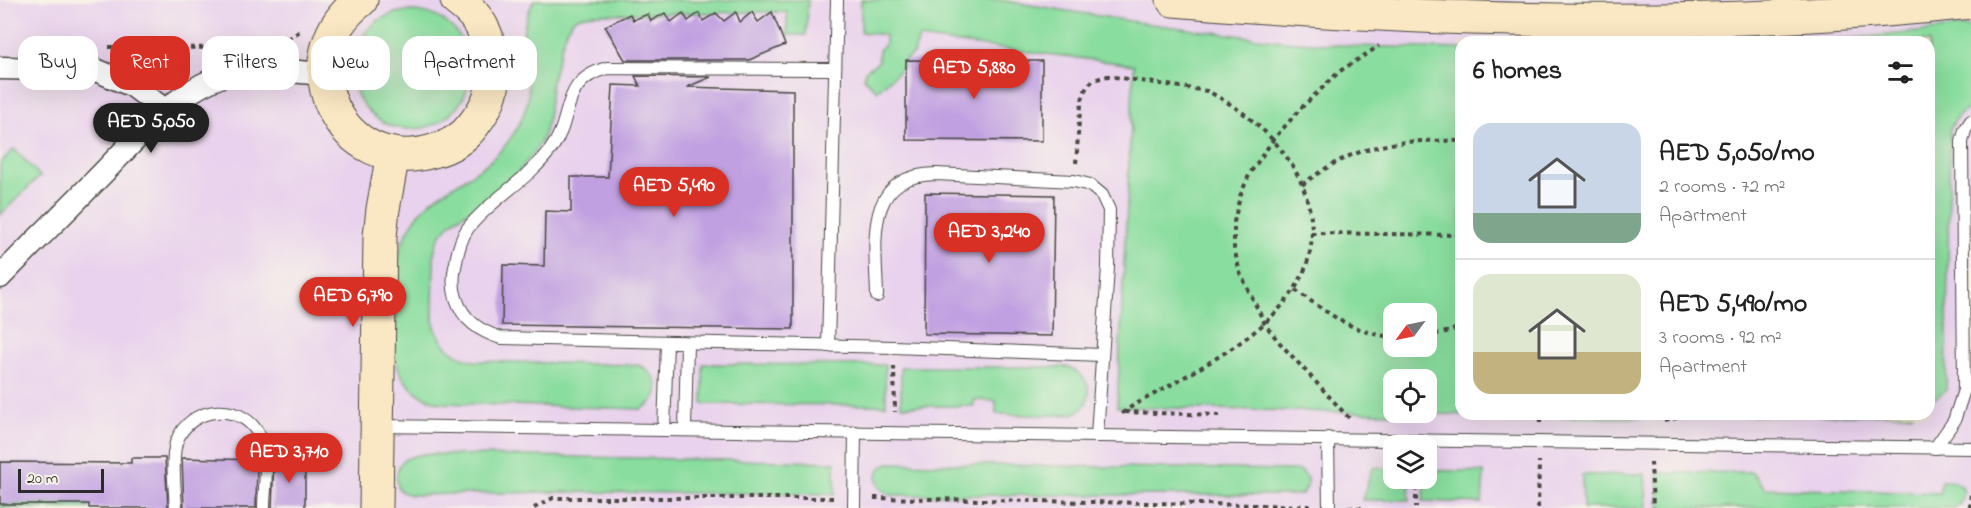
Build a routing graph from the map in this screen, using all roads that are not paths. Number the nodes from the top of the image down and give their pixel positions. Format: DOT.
graph roads {
  1 [pos="361,0"];
  2 [pos="457,0"];
  3 [pos="495,0"];
  4 [pos="837,0"];
  5 [pos="1173,0"];
  6 [pos="1971,2"];
  7 [pos="1310,6"];
  8 [pos="1796,8"];
  9 [pos="484,30"];
  10 [pos="331,36"];
  11 [pos="0,68"];
  12 [pos="835,69"];
  13 [pos="311,73"];
  14 [pos="327,90"];
  15 [pos="166,111"];
  16 [pos="1971,121"];
  17 [pos="393,154"];
  18 [pos="0,277"];
  19 [pos="877,296"];
  20 [pos="667,342"];
  21 [pos="687,343"];
  22 [pos="828,346"];
  23 [pos="1102,355"];
  24 [pos="1968,364"];
  25 [pos="377,426"];
  26 [pos="664,430"];
  27 [pos="685,430"];
  28 [pos="855,432"];
  29 [pos="1097,436"];
  30 [pos="1328,438"];
  31 [pos="1935,448"];
  32 [pos="1971,448"];
  33 [pos="854,503"];
  34 [pos="1329,507"];
  35 [pos="176,508"];
  36 [pos="264,508"];
  37 [pos="376,508"];
  1 -- 10 [label="street"];
  2 -- 9 [label="street"];
  3 -- 9 [label="street"];
  4 -- 12 [label="lane"];
  5 -- 7 [label="street"];
  6 -- 8 [label="street"];
  7 -- 8 [label="street"];
  9 -- 17 [label="street"];
  11 -- 15 [label="street"];
  12 -- 20 [label="lane"];
  12 -- 22 [label="lane"];
  13 -- 15 [label="street"];
  14 -- 17 [label="street"];
  15 -- 18 [label="street"];
  16 -- 24 [label="lane"];
  17 -- 25 [label="street"];
  19 -- 23 [label="lane"];
  20 -- 21 [label="lane"];
  20 -- 26 [label="lane"];
  21 -- 22 [label="lane"];
  21 -- 27 [label="lane"];
  22 -- 23 [label="lane"];
  23 -- 29 [label="lane"];
  24 -- 31 [label="lane"];
  25 -- 26 [label="lane"];
  25 -- 37 [label="street"];
  26 -- 27 [label="lane"];
  27 -- 28 [label="lane"];
  28 -- 29 [label="lane"];
  28 -- 33 [label="lane"];
  29 -- 30 [label="lane"];
  30 -- 31 [label="lane"];
  30 -- 34 [label="lane"];
  31 -- 32 [label="lane"];
  35 -- 36 [label="lane"];
}
